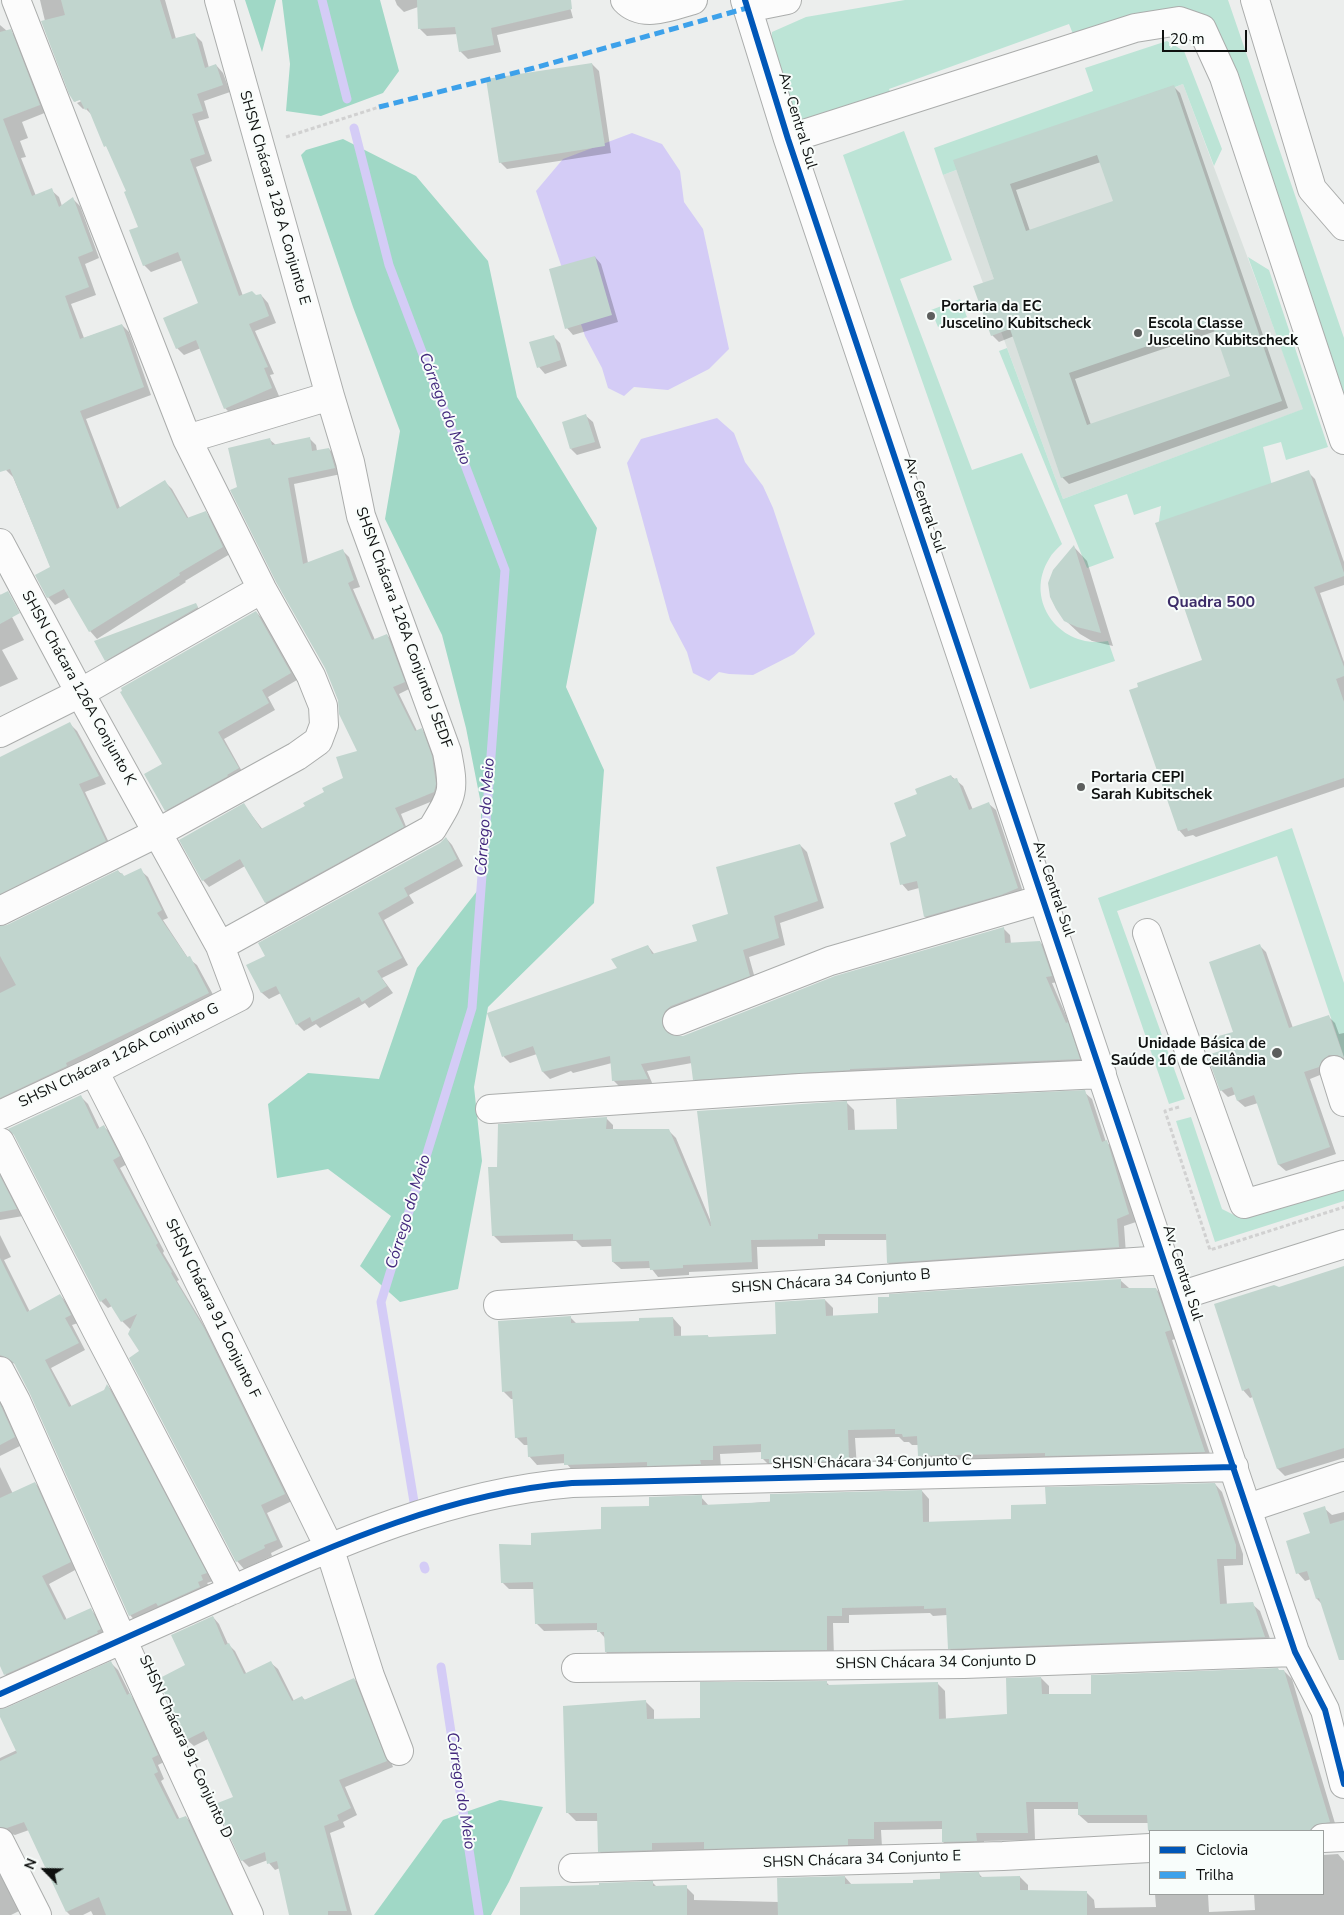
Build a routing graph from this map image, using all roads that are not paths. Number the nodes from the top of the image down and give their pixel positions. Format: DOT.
graph roads {
  1 [pos="16,0"];
  2 [pos="219,0"];
  3 [pos="625,0"];
  4 [pos="693,0"];
  5 [pos="787,0"];
  6 [pos="1255,0"];
  7 [pos="746,4"];
  8 [pos="788,139"];
  9 [pos="1344,226"];
  10 [pos="330,396"];
  11 [pos="187,439"];
  12 [pos="1344,440"];
  13 [pos="2,551"];
  14 [pos="262,589"];
  15 [pos="80,693"];
  16 [pos="0,733"];
  17 [pos="157,833"];
  18 [pos="1043,899"];
  19 [pos="0,911"];
  20 [pos="1147,933"];
  21 [pos="220,946"];
  22 [pos="239,997"];
  23 [pos="677,1021"];
  24 [pos="1334,1070"];
  25 [pos="94,1071"];
  26 [pos="1102,1074"];
  27 [pos="1344,1102"];
  28 [pos="490,1109"];
  29 [pos="0,1115"];
  30 [pos="0,1142"];
  31 [pos="1344,1175"];
  32 [pos="1344,1244"];
  33 [pos="1164,1260"];
  34 [pos="1176,1297"];
  35 [pos="498,1305"];
  36 [pos="0,1371"];
  37 [pos="1234,1467"];
  38 [pos="1344,1476"];
  39 [pos="1248,1508"];
  40 [pos="329,1547"];
  41 [pos="233,1590"];
  42 [pos="122,1639"];
  43 [pos="1295,1652"];
  44 [pos="576,1668"];
  45 [pos="0,1694"];
  46 [pos="1334,1707"];
  47 [pos="399,1751"];
  48 [pos="1344,1784"];
  49 [pos="1344,1837"];
  50 [pos="1324,1838"];
  51 [pos="0,1842"];
  52 [pos="1149,1848"];
  53 [pos="573,1868"];
  54 [pos="37,1915"];
  55 [pos="249,1915"];
  1 -- 11 [label="street"];
  2 -- 10 [label="street, SHSN Chácara 128 A Conjunto E"];
  3 -- 4 [label="street"];
  5 -- 7 [label="street"];
  6 -- 9 [label="street"];
  7 -- 8 [label="street, Av. Central Sul"];
  8 -- 12 [label="street"];
  8 -- 18 [label="street, Av. Central Sul"];
  10 -- 11 [label="street"];
  10 -- 21 [label="street, SHSN Chácara 126A Conjunto J SEDF"];
  11 -- 14 [label="street"];
  13 -- 15 [label="street, SHSN Chácara 126A Conjunto K"];
  14 -- 15 [label="street"];
  14 -- 17 [label="street"];
  15 -- 16 [label="street"];
  15 -- 17 [label="street, SHSN Chácara 126A Conjunto K"];
  17 -- 19 [label="street"];
  17 -- 21 [label="street, SHSN Chácara 126A Conjunto K"];
  18 -- 23 [label="street"];
  18 -- 26 [label="street, Av. Central Sul"];
  20 -- 31 [label="street"];
  21 -- 22 [label="street, SHSN Chácara 126A Conjunto K"];
  22 -- 25 [label="street, SHSN Chácara 126A Conjunto G"];
  24 -- 27 [label="street"];
  25 -- 29 [label="street, SHSN Chácara 126A Conjunto G"];
  25 -- 40 [label="street, SHSN Chácara 91 Conjunto F"];
  26 -- 28 [label="street"];
  26 -- 33 [label="street, Av. Central Sul"];
  30 -- 41 [label="street"];
  32 -- 34 [label="street"];
  33 -- 34 [label="street, Av. Central Sul"];
  33 -- 35 [label="street, SHSN Chácara 34 Conjunto B"];
  34 -- 37 [label="street, Av. Central Sul"];
  36 -- 42 [label="street, SHSN Chácara 91 Conjunto D"];
  37 -- 39 [label="street, Av. Central Sul"];
  37 -- 40 [label="street, SHSN Chácara 34 Conjunto C"];
  38 -- 39 [label="street"];
  39 -- 43 [label="street, Av. Central Sul"];
  40 -- 41 [label="street, SHSN Chácara 34 Conjunto C"];
  40 -- 47 [label="street, SHSN Chácara 91 Conjunto F"];
  41 -- 42 [label="street, SHSN Chácara 34 Conjunto C"];
  42 -- 45 [label="street, SHSN Chácara 34 Conjunto C"];
  42 -- 55 [label="street, SHSN Chácara 91 Conjunto D"];
  43 -- 44 [label="street, SHSN Chácara 34 Conjunto D"];
  43 -- 46 [label="street, Av. Central Sul"];
  46 -- 48 [label="street, Av. Central Sul"];
  49 -- 50 [label="street"];
  51 -- 54 [label="street"];
  52 -- 53 [label="street, SHSN Chácara 34 Conjunto E"];
}
